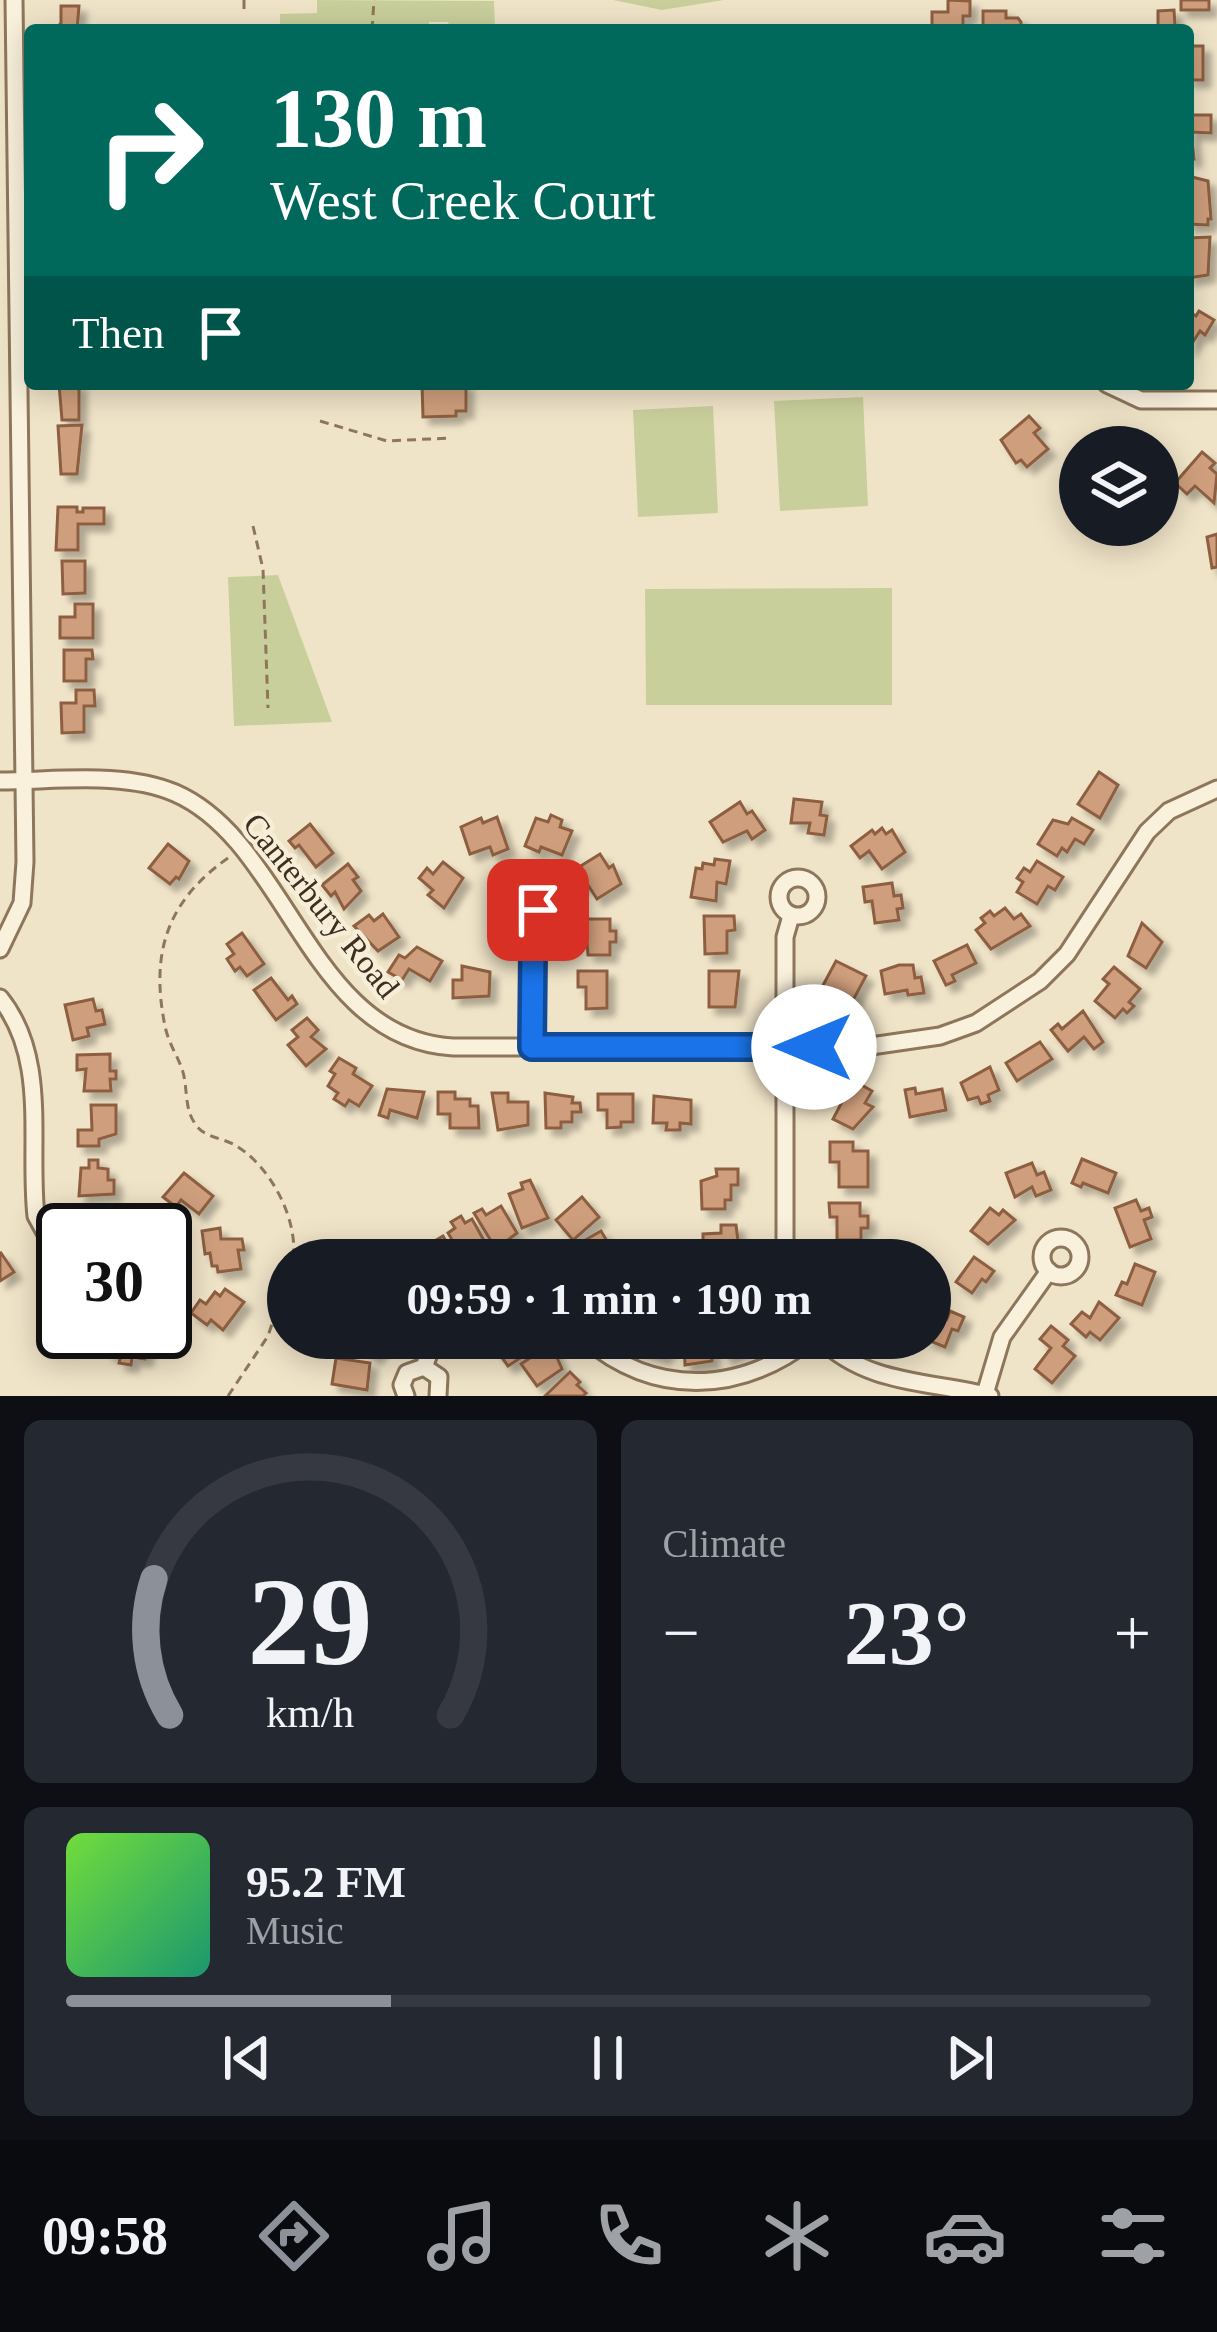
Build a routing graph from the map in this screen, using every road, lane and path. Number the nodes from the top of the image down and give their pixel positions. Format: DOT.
graph roads {
  1 [pos="14,0"];
  2 [pos="244,0"];
  3 [pos="244,12"];
  4 [pos="9,246"];
  5 [pos="1120,390"];
  6 [pos="1217,400"];
  7 [pos="320,421"];
  8 [pos="451,438"];
  9 [pos="253,526"];
  10 [pos="268,708"];
  11 [pos="0,781"];
  12 [pos="25,781"];
  13 [pos="1217,789"];
  14 [pos="232,855"];
  15 [pos="791,916"];
  16 [pos="528,932"];
  17 [pos="0,949"];
  18 [pos="0,998"];
  19 [pos="532,1047"];
  20 [pos="784,1047"];
  21 [pos="36,1216"];
  22 [pos="296,1239"];
  23 [pos="785,1239"];
  24 [pos="1049,1271"];
  25 [pos="267,1338"];
  26 [pos="427,1359"];
  27 [pos="605,1359"];
  28 [pos="786,1359"];
  29 [pos="845,1359"];
  30 [pos="424,1367"];
  31 [pos="988,1395"];
  32 [pos="228,1396"];
  33 [pos="406,1396"];
  34 [pos="438,1396"];
  1 -- 4 [label="street"];
  2 -- 3 [label="path"];
  4 -- 12 [label="street"];
  5 -- 6 [label="street"];
  7 -- 8 [label="path"];
  9 -- 10 [label="path"];
  11 -- 12 [label="street, Canterbury Road"];
  12 -- 17 [label="street"];
  12 -- 19 [label="street, Canterbury Road"];
  13 -- 20 [label="street, Canterbury Road"];
  14 -- 22 [label="path"];
  15 -- 20 [label="street"];
  16 -- 19 [label="street"];
  18 -- 21 [label="street"];
  19 -- 20 [label="street, Canterbury Road"];
  20 -- 23 [label="street"];
  24 -- 31 [label="street"];
  25 -- 32 [label="path"];
  26 -- 30 [label="street"];
  27 -- 28 [label="street"];
  29 -- 31 [label="street"];
  30 -- 33 [label="street"];
  30 -- 34 [label="street"];
}
